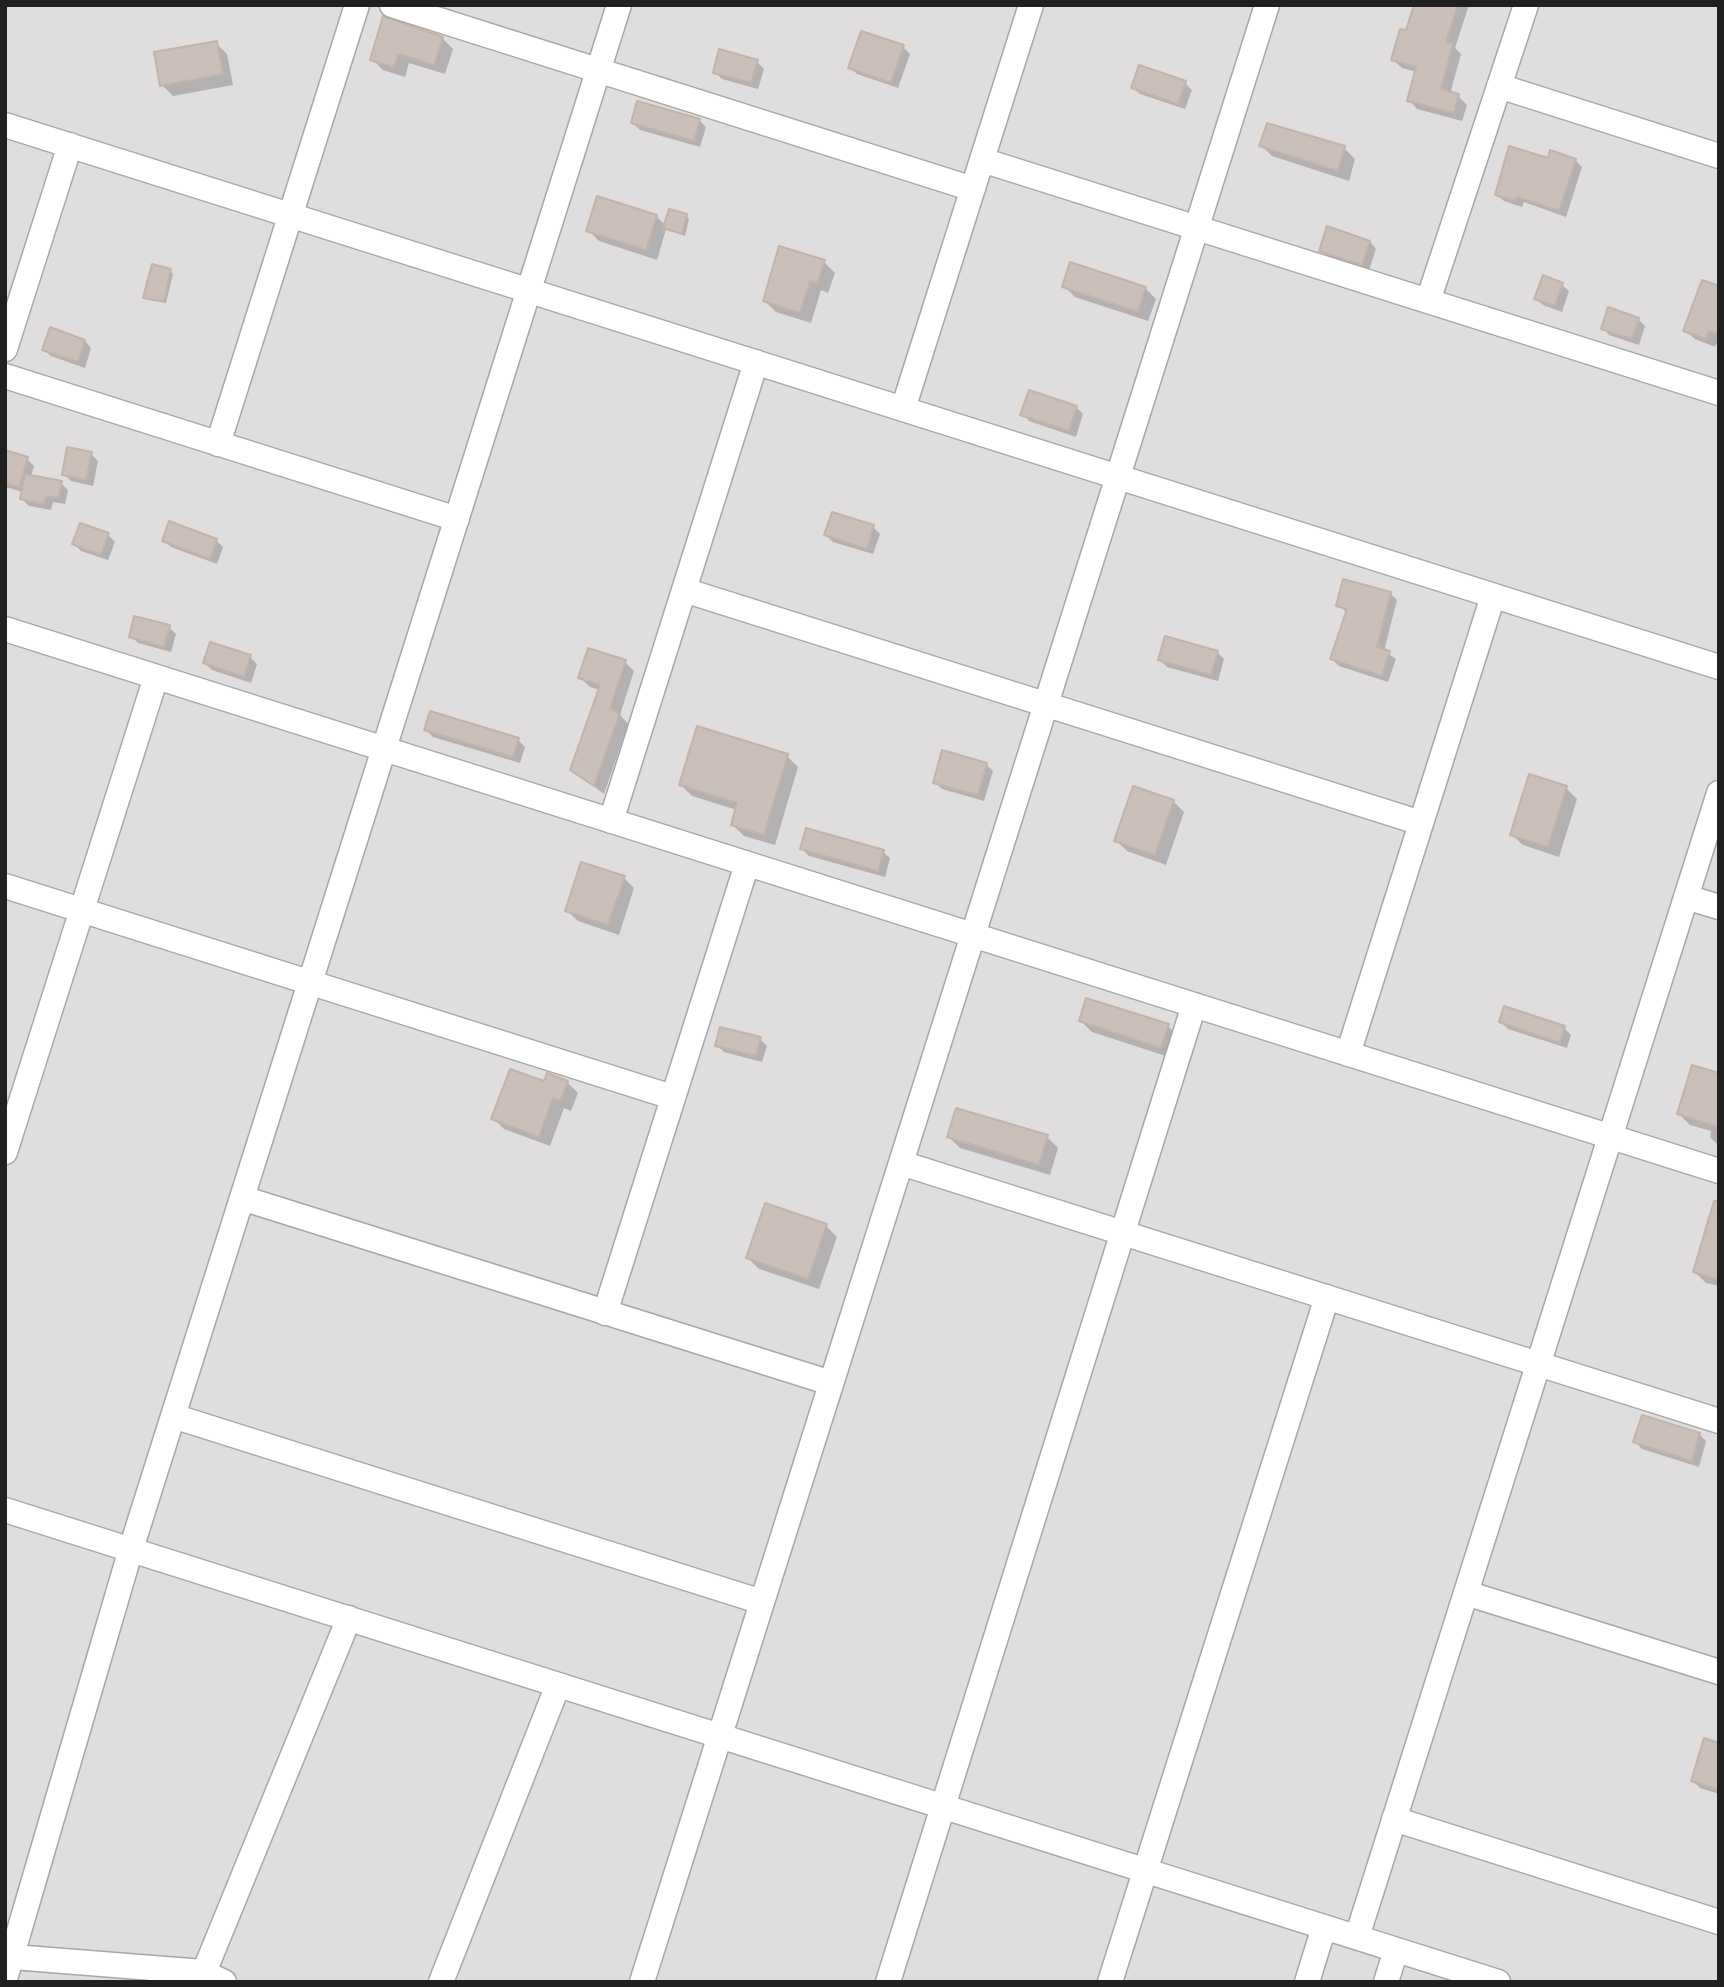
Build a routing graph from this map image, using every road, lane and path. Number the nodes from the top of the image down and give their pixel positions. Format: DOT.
graph roads {
  1 [pos="357,5"];
  2 [pos="392,5"];
  3 [pos="619,5"];
  4 [pos="1031,5"];
  5 [pos="1267,5"];
  6 [pos="1526,5"];
  7 [pos="598,70"];
  8 [pos="1499,86"];
  9 [pos="5,125"];
  10 [pos="70,145"];
  11 [pos="1719,156"];
  12 [pos="982,160"];
  13 [pos="973,189"];
  14 [pos="290,215"];
  15 [pos="1197,228"];
  16 [pos="529,290"];
  17 [pos="1429,301"];
  18 [pos="5,349"];
  19 [pos="756,362"];
  20 [pos="5,376"];
  21 [pos="1719,393"];
  22 [pos="903,409"];
  23 [pos="218,444"];
  24 [pos="1118,477"];
  25 [pos="457,519"];
  26 [pos="684,590"];
  27 [pos="1493,596"];
  28 [pos="5,629"];
  29 [pos="1719,667"];
  30 [pos="156,677"];
  31 [pos="1046,704"];
  32 [pos="384,749"];
  33 [pos="1719,793"];
  34 [pos="611,821"];
  35 [pos="1421,823"];
  36 [pos="747,864"];
  37 [pos="5,886"];
  38 [pos="1686,897"];
  39 [pos="1719,907"];
  40 [pos="82,910"];
  41 [pos="973,935"];
  42 [pos="310,982"];
  43 [pos="1194,1005"];
  44 [pos="1348,1054"];
  45 [pos="673,1097"];
  46 [pos="1610,1137"];
  47 [pos="7,1139"];
  48 [pos="901,1163"];
  49 [pos="1719,1171"];
  50 [pos="242,1198"];
  51 [pos="1123,1233"];
  52 [pos="1326,1297"];
  53 [pos="605,1313"];
  54 [pos="1538,1364"];
  55 [pos="831,1383"];
  56 [pos="173,1416"];
  57 [pos="1719,1421"];
  58 [pos="5,1510"];
  59 [pos="131,1549"];
  60 [pos="1466,1592"];
  61 [pos="762,1602"];
  62 [pos="349,1618"];
  63 [pos="1719,1672"];
  64 [pos="558,1685"];
  65 [pos="719,1736"];
  66 [pos="943,1806"];
  67 [pos="1394,1819"];
  68 [pos="1145,1870"];
  69 [pos="16,1909"];
  70 [pos="1719,1922"];
  71 [pos="1324,1927"];
  72 [pos="1357,1937"];
  73 [pos="1396,1950"];
  74 [pos="9,1968"];
  75 [pos="209,1979"];
  76 [pos="441,1982"];
  77 [pos="642,1982"];
  78 [pos="888,1982"];
  79 [pos="1110,1982"];
  80 [pos="1307,1982"];
  81 [pos="1386,1982"];
  82 [pos="1498,1982"];
  1 -- 14 [label="street"];
  2 -- 7 [label="street"];
  3 -- 7 [label="street"];
  4 -- 12 [label="street"];
  5 -- 15 [label="street"];
  6 -- 8 [label="street"];
  7 -- 13 [label="street"];
  7 -- 16 [label="street"];
  8 -- 11 [label="street"];
  8 -- 17 [label="street"];
  9 -- 10 [label="street"];
  10 -- 14 [label="street"];
  10 -- 18 [label="street"];
  12 -- 13 [label="street"];
  12 -- 15 [label="street"];
  13 -- 22 [label="street"];
  14 -- 16 [label="street"];
  14 -- 23 [label="street"];
  15 -- 17 [label="street"];
  15 -- 24 [label="street"];
  16 -- 19 [label="street"];
  16 -- 25 [label="street"];
  17 -- 21 [label="street"];
  19 -- 22 [label="street"];
  19 -- 26 [label="street"];
  20 -- 23 [label="street"];
  22 -- 24 [label="street"];
  23 -- 25 [label="street"];
  24 -- 27 [label="street"];
  24 -- 31 [label="street"];
  25 -- 32 [label="street"];
  26 -- 31 [label="street"];
  26 -- 34 [label="street"];
  27 -- 29 [label="street"];
  27 -- 35 [label="street"];
  28 -- 30 [label="street"];
  30 -- 32 [label="street"];
  30 -- 40 [label="street"];
  31 -- 35 [label="street"];
  31 -- 41 [label="street"];
  32 -- 34 [label="street"];
  32 -- 42 [label="street"];
  33 -- 38 [label="street"];
  34 -- 36 [label="street"];
  35 -- 44 [label="street"];
  36 -- 41 [label="street"];
  36 -- 45 [label="street"];
  37 -- 40 [label="street"];
  38 -- 39 [label="street"];
  38 -- 46 [label="street"];
  40 -- 42 [label="street"];
  40 -- 47 [label="street"];
  41 -- 43 [label="street"];
  41 -- 48 [label="street"];
  42 -- 45 [label="street"];
  42 -- 50 [label="street"];
  43 -- 44 [label="street"];
  43 -- 51 [label="street"];
  44 -- 46 [label="street"];
  45 -- 53 [label="street"];
  46 -- 49 [label="street"];
  46 -- 54 [label="street"];
  48 -- 51 [label="street"];
  48 -- 55 [label="street"];
  50 -- 53 [label="street"];
  50 -- 56 [label="street"];
  51 -- 52 [label="street"];
  51 -- 66 [label="street"];
  52 -- 54 [label="street"];
  52 -- 68 [label="street"];
  53 -- 55 [label="street"];
  54 -- 57 [label="street"];
  54 -- 60 [label="street"];
  55 -- 61 [label="street"];
  56 -- 59 [label="street"];
  56 -- 61 [label="street"];
  58 -- 59 [label="street"];
  59 -- 62 [label="street"];
  59 -- 69 [label="street"];
  60 -- 63 [label="street"];
  60 -- 67 [label="street"];
  61 -- 65 [label="street"];
  62 -- 64 [label="street"];
  62 -- 75 [label="street"];
  64 -- 65 [label="street"];
  64 -- 76 [label="street"];
  65 -- 66 [label="street"];
  65 -- 77 [label="street"];
  66 -- 68 [label="street"];
  66 -- 78 [label="street"];
  67 -- 70 [label="street"];
  67 -- 72 [label="street"];
  68 -- 71 [label="street"];
  68 -- 79 [label="street"];
  69 -- 74 [label="street"];
  71 -- 72 [label="street"];
  71 -- 80 [label="street"];
  72 -- 73 [label="street"];
  73 -- 81 [label="street"];
  73 -- 82 [label="street"];
  74 -- 75 [label="street"];
}
